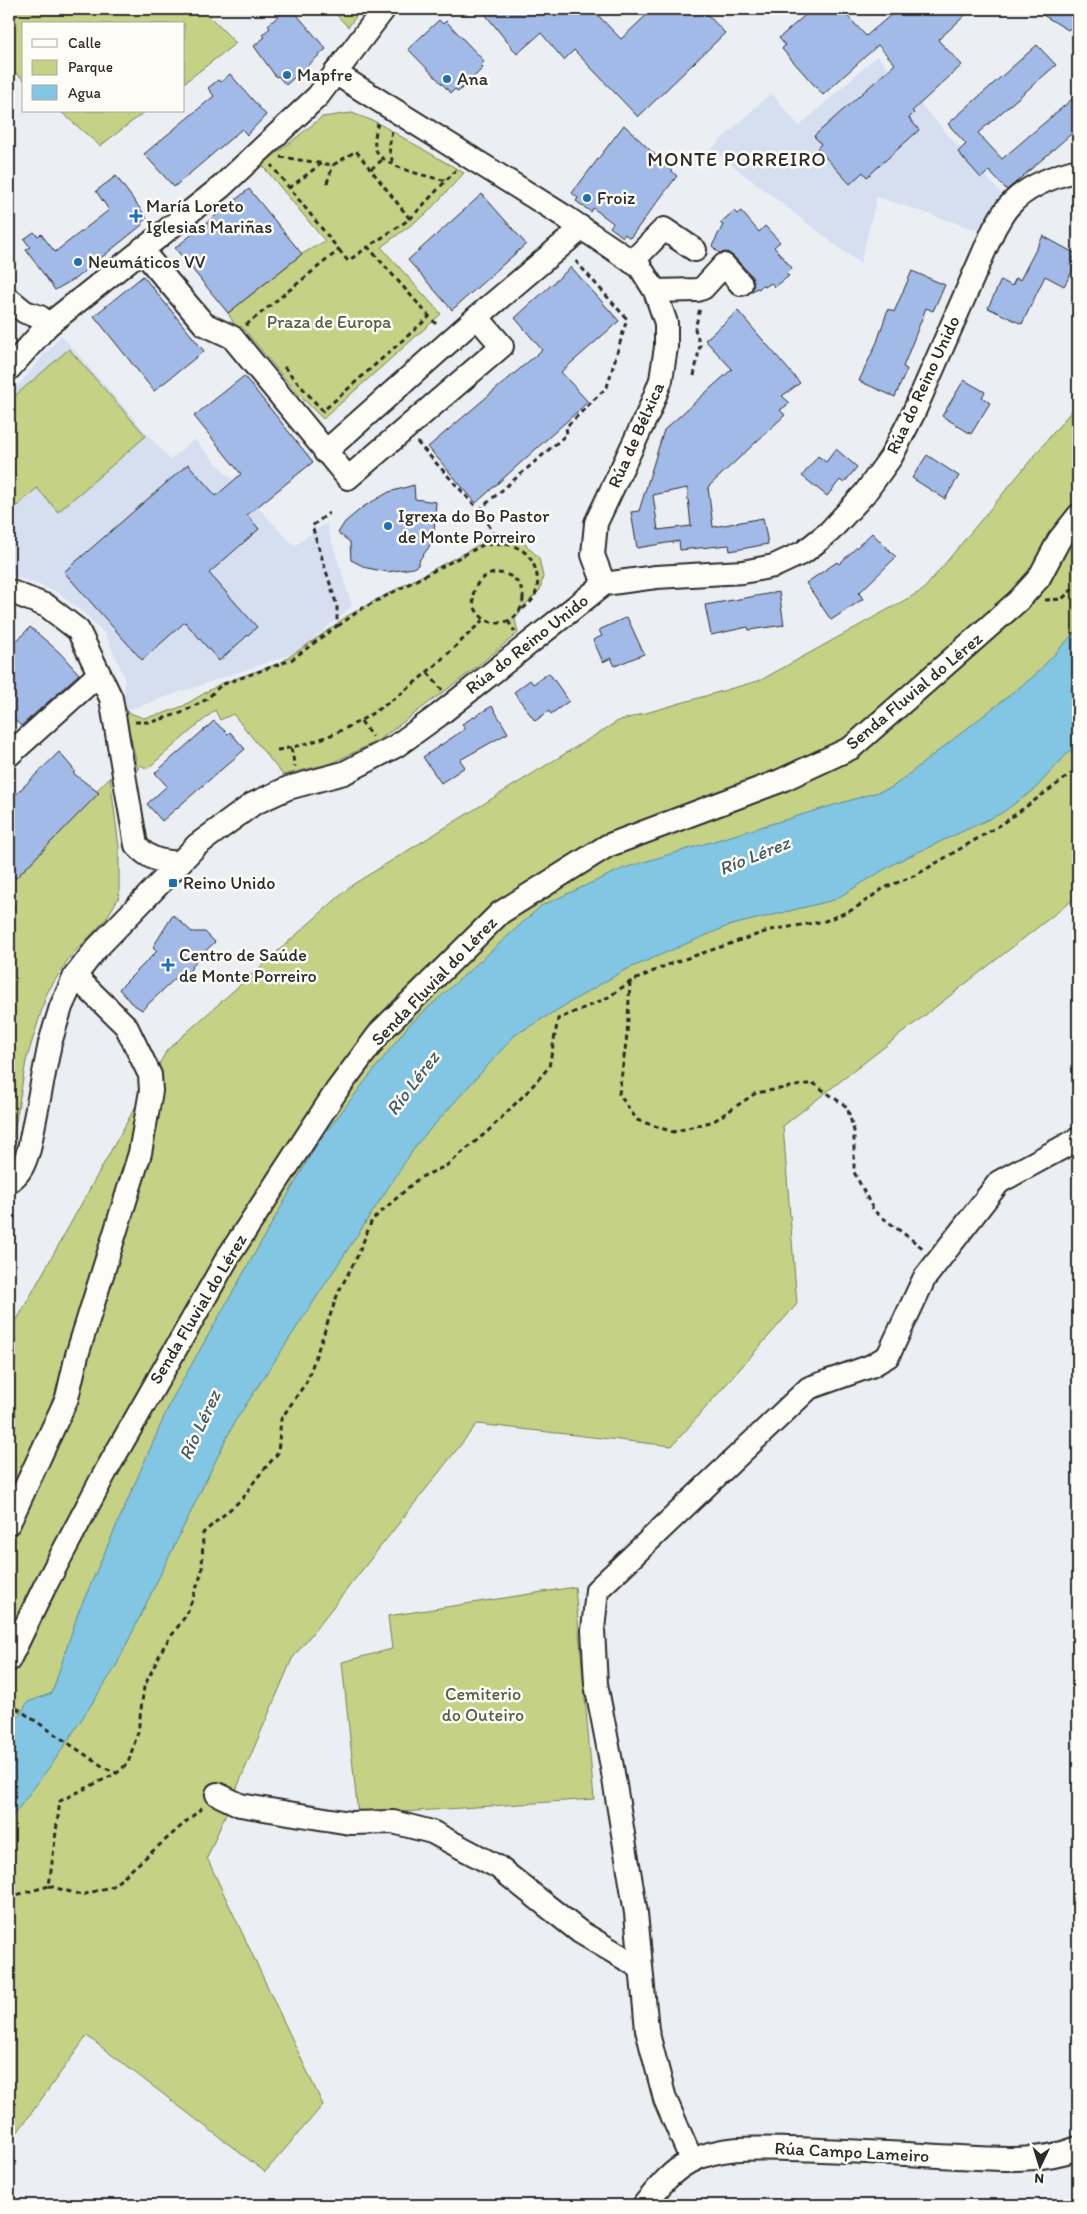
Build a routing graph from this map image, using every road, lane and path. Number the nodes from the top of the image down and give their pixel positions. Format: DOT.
graph roads {
  1 [pos="384,9"];
  2 [pos="335,73"];
  3 [pos="380,117"];
  4 [pos="393,126"];
  5 [pos="277,156"];
  6 [pos="266,158"];
  7 [pos="382,160"];
  8 [pos="322,163"];
  9 [pos="394,164"];
  10 [pos="333,165"];
  11 [pos="460,166"];
  12 [pos="371,169"];
  13 [pos="1078,170"];
  14 [pos="447,181"];
  15 [pos="327,183"];
  16 [pos="290,188"];
  17 [pos="410,219"];
  18 [pos="582,228"];
  19 [pos="368,247"];
  20 [pos="143,248"];
  21 [pos="339,250"];
  22 [pos="695,250"];
  23 [pos="572,256"];
  24 [pos="632,262"];
  25 [pos="741,284"];
  26 [pos="703,288"];
  27 [pos="655,291"];
  28 [pos="9,298"];
  29 [pos="430,316"];
  30 [pos="477,317"];
  31 [pos="436,324"];
  32 [pos="48,325"];
  33 [pos="247,325"];
  34 [pos="242,329"];
  35 [pos="253,332"];
  36 [pos="279,361"];
  37 [pos="9,369"];
  38 [pos="694,376"];
  39 [pos="414,440"];
  40 [pos="324,452"];
  41 [pos="479,510"];
  42 [pos="329,513"];
  43 [pos="1078,516"];
  44 [pos="500,543"];
  45 [pos="604,584"];
  46 [pos="1078,584"];
  47 [pos="9,591"];
  48 [pos="1018,601"];
  49 [pos="520,612"];
  50 [pos="484,619"];
  51 [pos="337,626"];
  52 [pos="428,673"];
  53 [pos="99,674"];
  54 [pos="447,695"];
  55 [pos="361,721"];
  56 [pos="134,722"];
  57 [pos="14,742"];
  58 [pos="377,745"];
  59 [pos="291,748"];
  60 [pos="276,750"];
  61 [pos="1078,769"];
  62 [pos="298,777"];
  63 [pos="179,863"];
  64 [pos="9,899"];
  65 [pos="9,922"];
  66 [pos="75,976"];
  67 [pos="630,982"];
  68 [pos="1078,1139"];
  69 [pos="9,1181"];
  70 [pos="938,1260"];
  71 [pos="9,1523"];
  72 [pos="9,1660"];
  73 [pos="9,1703"];
  74 [pos="117,1773"];
  75 [pos="217,1794"];
  76 [pos="49,1886"];
  77 [pos="9,1897"];
  78 [pos="641,1968"];
  79 [pos="1078,2148"];
  80 [pos="692,2161"];
  81 [pos="644,2205"];
  1 -- 2 [label="street"];
  2 -- 18 [label="street, Rúa de Bélxica"];
  2 -- 20 [label="street"];
  3 -- 7 [label="path"];
  4 -- 9 [label="path"];
  5 -- 8 [label="path"];
  6 -- 16 [label="path"];
  7 -- 9 [label="path"];
  7 -- 12 [label="path"];
  8 -- 10 [label="path"];
  8 -- 16 [label="path"];
  9 -- 14 [label="path"];
  10 -- 12 [label="path"];
  10 -- 15 [label="path"];
  11 -- 14 [label="path"];
  12 -- 17 [label="path"];
  13 -- 45 [label="street, Rúa do Reino Unido"];
  14 -- 17 [label="path"];
  16 -- 21 [label="path"];
  17 -- 19 [label="path"];
  18 -- 24 [label="street, Rúa de Bélxica"];
  18 -- 30 [label="street"];
  19 -- 21 [label="path"];
  19 -- 29 [label="path"];
  20 -- 32 [label="street"];
  20 -- 40 [label="street"];
  21 -- 33 [label="path"];
  22 -- 24 [label="street"];
  23 -- 41 [label="path"];
  24 -- 27 [label="street, Rúa de Bélxica"];
  25 -- 26 [label="street"];
  26 -- 27 [label="street"];
  26 -- 38 [label="path"];
  27 -- 45 [label="street, Rúa de Bélxica"];
  28 -- 32 [label="street"];
  29 -- 31 [label="path"];
  29 -- 36 [label="path"];
  30 -- 40 [label="street"];
  30 -- 40 [label="street"];
  32 -- 37 [label="street"];
  33 -- 34 [label="path"];
  33 -- 35 [label="path"];
  39 -- 41 [label="path"];
  41 -- 44 [label="path"];
  42 -- 51 [label="path"];
  43 -- 48 [label="street, Senda Fluvial do Lérez"];
  44 -- 49 [label="path"];
  44 -- 51 [label="path"];
  45 -- 63 [label="street, Rúa do Reino Unido"];
  46 -- 48 [label="path"];
  47 -- 53 [label="street"];
  48 -- 72 [label="street, Senda Fluvial do Lérez"];
  49 -- 50 [label="path"];
  49 -- 50 [label="path"];
  50 -- 52 [label="path"];
  51 -- 56 [label="path"];
  52 -- 54 [label="path"];
  52 -- 55 [label="path"];
  53 -- 57 [label="street"];
  53 -- 63 [label="street"];
  55 -- 58 [label="path"];
  55 -- 59 [label="path"];
  59 -- 60 [label="path"];
  59 -- 62 [label="path"];
  61 -- 67 [label="path"];
  63 -- 66 [label="street, Rúa do Reino Unido"];
  64 -- 65 [label="path"];
  66 -- 69 [label="street, Rúa do Reino Unido"];
  66 -- 71 [label="street"];
  67 -- 70 [label="path"];
  67 -- 74 [label="path"];
  68 -- 70 [label="street"];
  70 -- 78 [label="street"];
  73 -- 74 [label="path"];
  74 -- 76 [label="path"];
  75 -- 76 [label="path"];
  75 -- 78 [label="street"];
  76 -- 77 [label="path"];
  78 -- 80 [label="street"];
  79 -- 80 [label="street, Rúa Campo Lameiro"];
  80 -- 81 [label="street, Rúa Campo Lameiro"];
}
